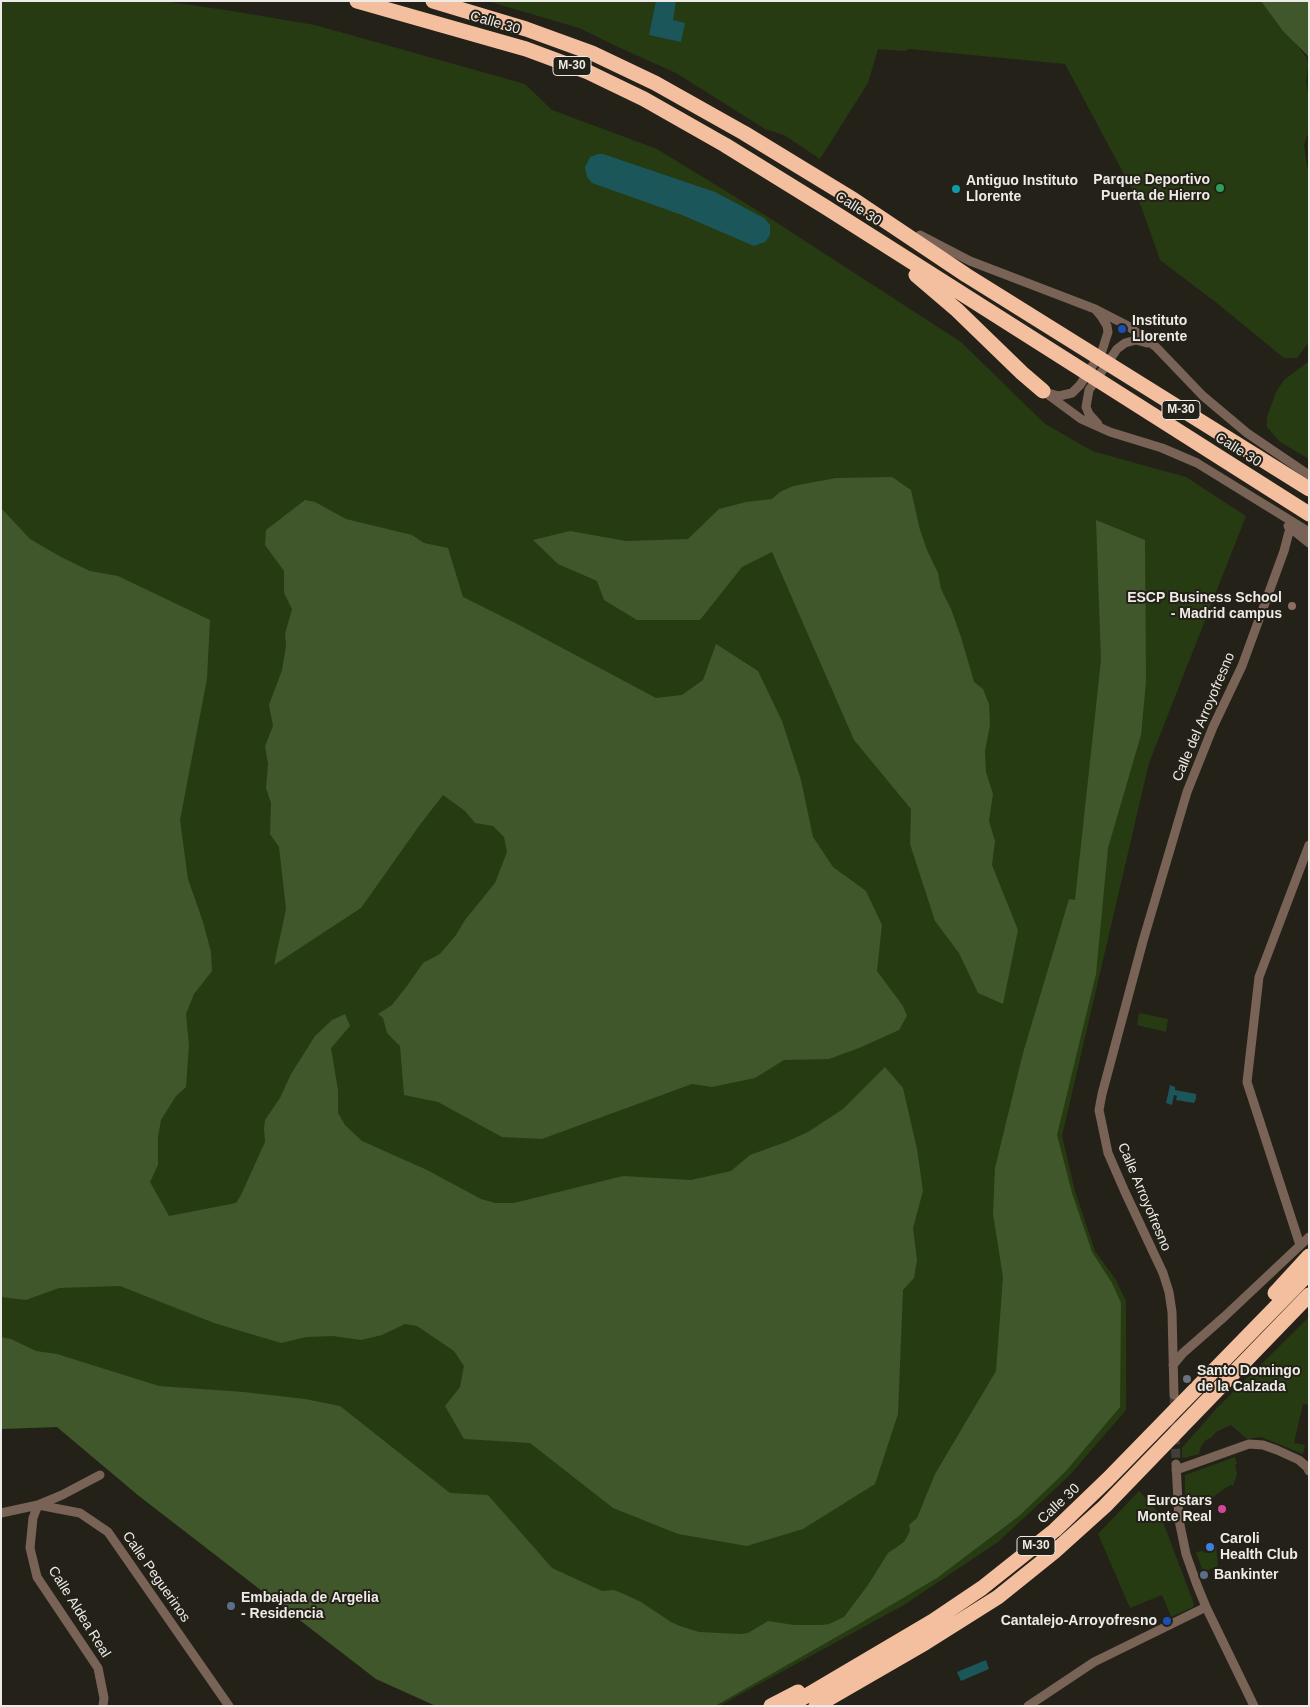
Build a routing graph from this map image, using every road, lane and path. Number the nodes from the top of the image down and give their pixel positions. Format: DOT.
graph roads {
  1 [pos="357,1"];
  2 [pos="433,1"];
  3 [pos="827,208"];
  4 [pos="887,222"];
  5 [pos="920,235"];
  6 [pos="1095,309"];
  7 [pos="1156,347"];
  8 [pos="1043,391"];
  9 [pos="1110,432"];
  10 [pos="1308,485"];
  11 [pos="1278,514"];
  12 [pos="1309,514"];
  13 [pos="1290,528"];
  14 [pos="1309,532"];
  15 [pos="1298,536"];
  16 [pos="1309,543"];
  17 [pos="1284,550"];
  18 [pos="1309,845"];
  19 [pos="1157,896"];
  20 [pos="1309,1237"];
  21 [pos="1304,1251"];
  22 [pos="1309,1273"];
  23 [pos="1309,1295"];
  24 [pos="1190,1347"];
  25 [pos="1174,1349"];
  26 [pos="1173,1366"];
  27 [pos="1175,1401"];
  28 [pos="1309,1471"];
  29 [pos="100,1474"];
  30 [pos="38,1505"];
  31 [pos="1,1513"];
  32 [pos="1206,1607"];
  33 [pos="873,1655"];
  34 [pos="1245,1688"];
  35 [pos="103,1706"];
  36 [pos="229,1706"];
  37 [pos="771,1706"];
  38 [pos="789,1706"];
  39 [pos="816,1706"];
  40 [pos="1028,1706"];
  41 [pos="1248,1706"];
  42 [pos="1254,1706"];
  1 -- 3 [label="highway, Calle 30 / M-30"];
  2 -- 4 [label="highway, Calle 30 / M-30"];
  3 -- 8 [label="highway"];
  3 -- 12 [label="highway, Calle 30 / M-30"];
  4 -- 5 [label="highway"];
  4 -- 10 [label="highway, Calle 30 / M-30"];
  5 -- 6 [label="street"];
  6 -- 7 [label="street"];
  6 -- 8 [label="street"];
  7 -- 9 [label="street"];
  7 -- 10 [label="street"];
  8 -- 9 [label="street"];
  9 -- 11 [label="street"];
  11 -- 13 [label="street"];
  11 -- 14 [label="street"];
  13 -- 15 [label="street"];
  13 -- 17 [label="street, Calle del Arroyofresno"];
  15 -- 16 [label="street"];
  15 -- 17 [label="street, Calle del Arroyofresno"];
  17 -- 19 [label="street, Calle del Arroyofresno"];
  18 -- 21 [label="street"];
  19 -- 25 [label="street, Calle Arroyofresno"];
  20 -- 21 [label="street"];
  21 -- 24 [label="street"];
  21 -- 27 [label="highway"];
  22 -- 27 [label="highway, Calle 30 / M-30"];
  23 -- 39 [label="highway, M-30"];
  24 -- 25 [label="street"];
  24 -- 26 [label="street"];
  25 -- 26 [label="street, Calle Arroyofresno"];
  26 -- 27 [label="street, Calle Arroyofresno"];
  27 -- 33 [label="highway, Calle 30 / M-30"];
  28 -- 32 [label="street"];
  29 -- 30 [label="street"];
  30 -- 31 [label="street, Calle Peguerinos"];
  30 -- 35 [label="street, Calle Aldea Real"];
  30 -- 36 [label="street, Calle Peguerinos"];
  32 -- 34 [label="street"];
  32 -- 40 [label="street"];
  33 -- 37 [label="highway"];
  33 -- 38 [label="highway, Calle 30 / M-30"];
  34 -- 41 [label="street"];
  34 -- 42 [label="street"];
}
